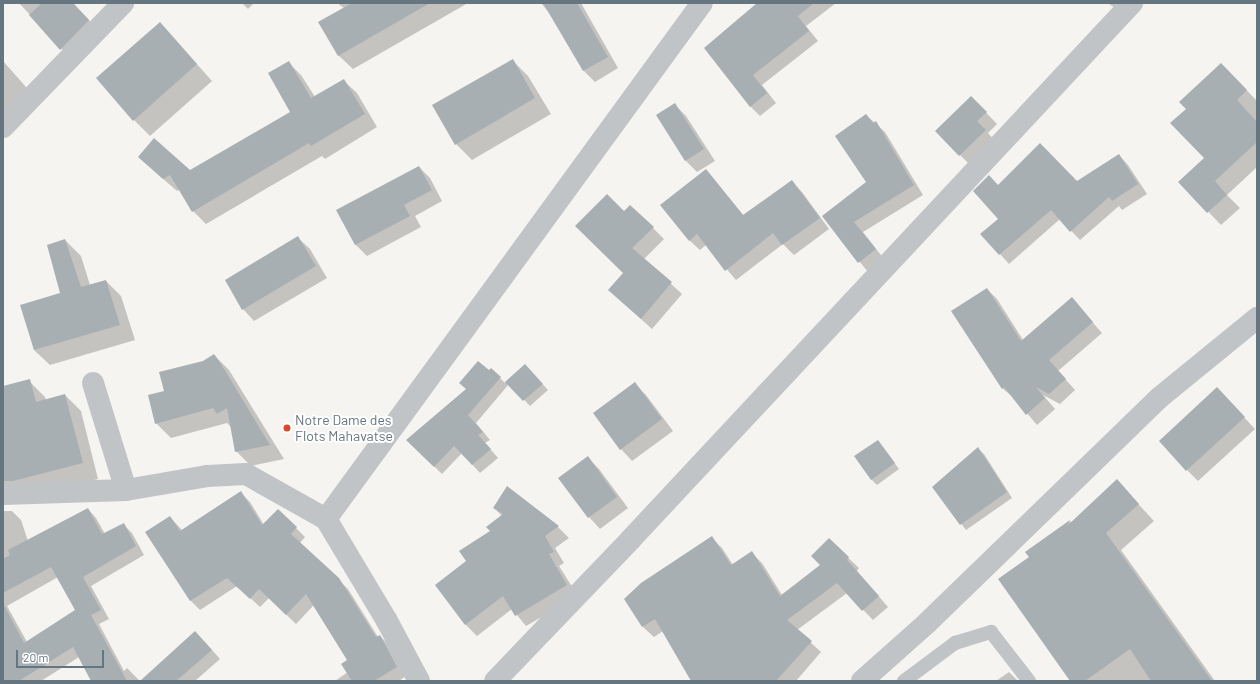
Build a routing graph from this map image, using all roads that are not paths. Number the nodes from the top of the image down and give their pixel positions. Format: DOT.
graph roads {
  1 [pos="123,3"];
  2 [pos="702,3"];
  3 [pos="1132,3"];
  4 [pos="3,127"];
  5 [pos="1257,318"];
  6 [pos="93,383"];
  7 [pos="126,490"];
  8 [pos="3,494"];
  9 [pos="326,519"];
  10 [pos="419,681"];
  11 [pos="496,681"];
  12 [pos="862,681"];
  13 [pos="904,681"];
  14 [pos="1030,681"];
  1 -- 4 [label="street"];
  2 -- 9 [label="street"];
  3 -- 11 [label="street"];
  5 -- 12 [label="street"];
  6 -- 7 [label="street"];
  7 -- 8 [label="street"];
  7 -- 9 [label="street"];
  9 -- 10 [label="street"];
  13 -- 14 [label="lane"];
}
